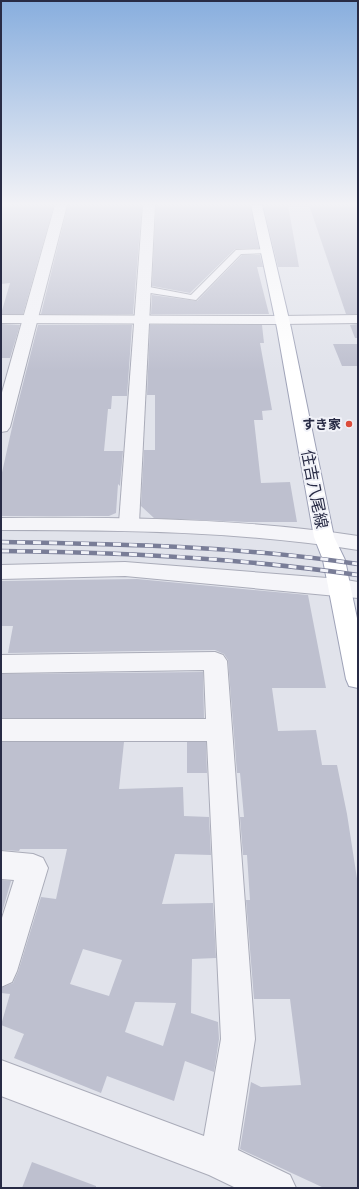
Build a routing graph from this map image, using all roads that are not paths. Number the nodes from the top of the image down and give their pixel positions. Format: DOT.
graph roads {
  1 [pos="45,260"];
  2 [pos="146,260"];
  3 [pos="231,260"];
  4 [pos="269,260"];
  5 [pos="144,289"];
  6 [pos="29,319"];
  7 [pos="142,319"];
  8 [pos="358,319"];
  9 [pos="1,320"];
  10 [pos="282,320"];
  11 [pos="1,426"];
  12 [pos="128,523"];
  13 [pos="1,524"];
  14 [pos="324,537"];
  15 [pos="358,543"];
  16 [pos="1,572"];
  17 [pos="349,589"];
  18 [pos="1,664"];
  19 [pos="358,679"];
  20 [pos="1,730"];
  21 [pos="219,730"];
  22 [pos="1,865"];
  23 [pos="1,971"];
  24 [pos="1,1078"];
  25 [pos="218,1160"];
  26 [pos="277,1188"];
  1 -- 6 [label="street"];
  2 -- 5 [label="street"];
  3 -- 5 [label="lane"];
  4 -- 10 [label="main road, 住吉八尾線"];
  5 -- 7 [label="street"];
  6 -- 7 [label="street"];
  6 -- 9 [label="street"];
  6 -- 11 [label="street"];
  7 -- 10 [label="street"];
  7 -- 12 [label="street"];
  8 -- 10 [label="street"];
  10 -- 14 [label="main road, 住吉八尾線"];
  12 -- 13 [label="street"];
  12 -- 14 [label="street"];
  14 -- 15 [label="street"];
  14 -- 17 [label="main road, 住吉八尾線"];
  16 -- 17 [label="street"];
  17 -- 19 [label="main road, 住吉八尾線"];
  18 -- 21 [label="street"];
  20 -- 21 [label="street"];
  21 -- 25 [label="street"];
  22 -- 23 [label="street"];
  24 -- 25 [label="street"];
  25 -- 26 [label="street"];
}
